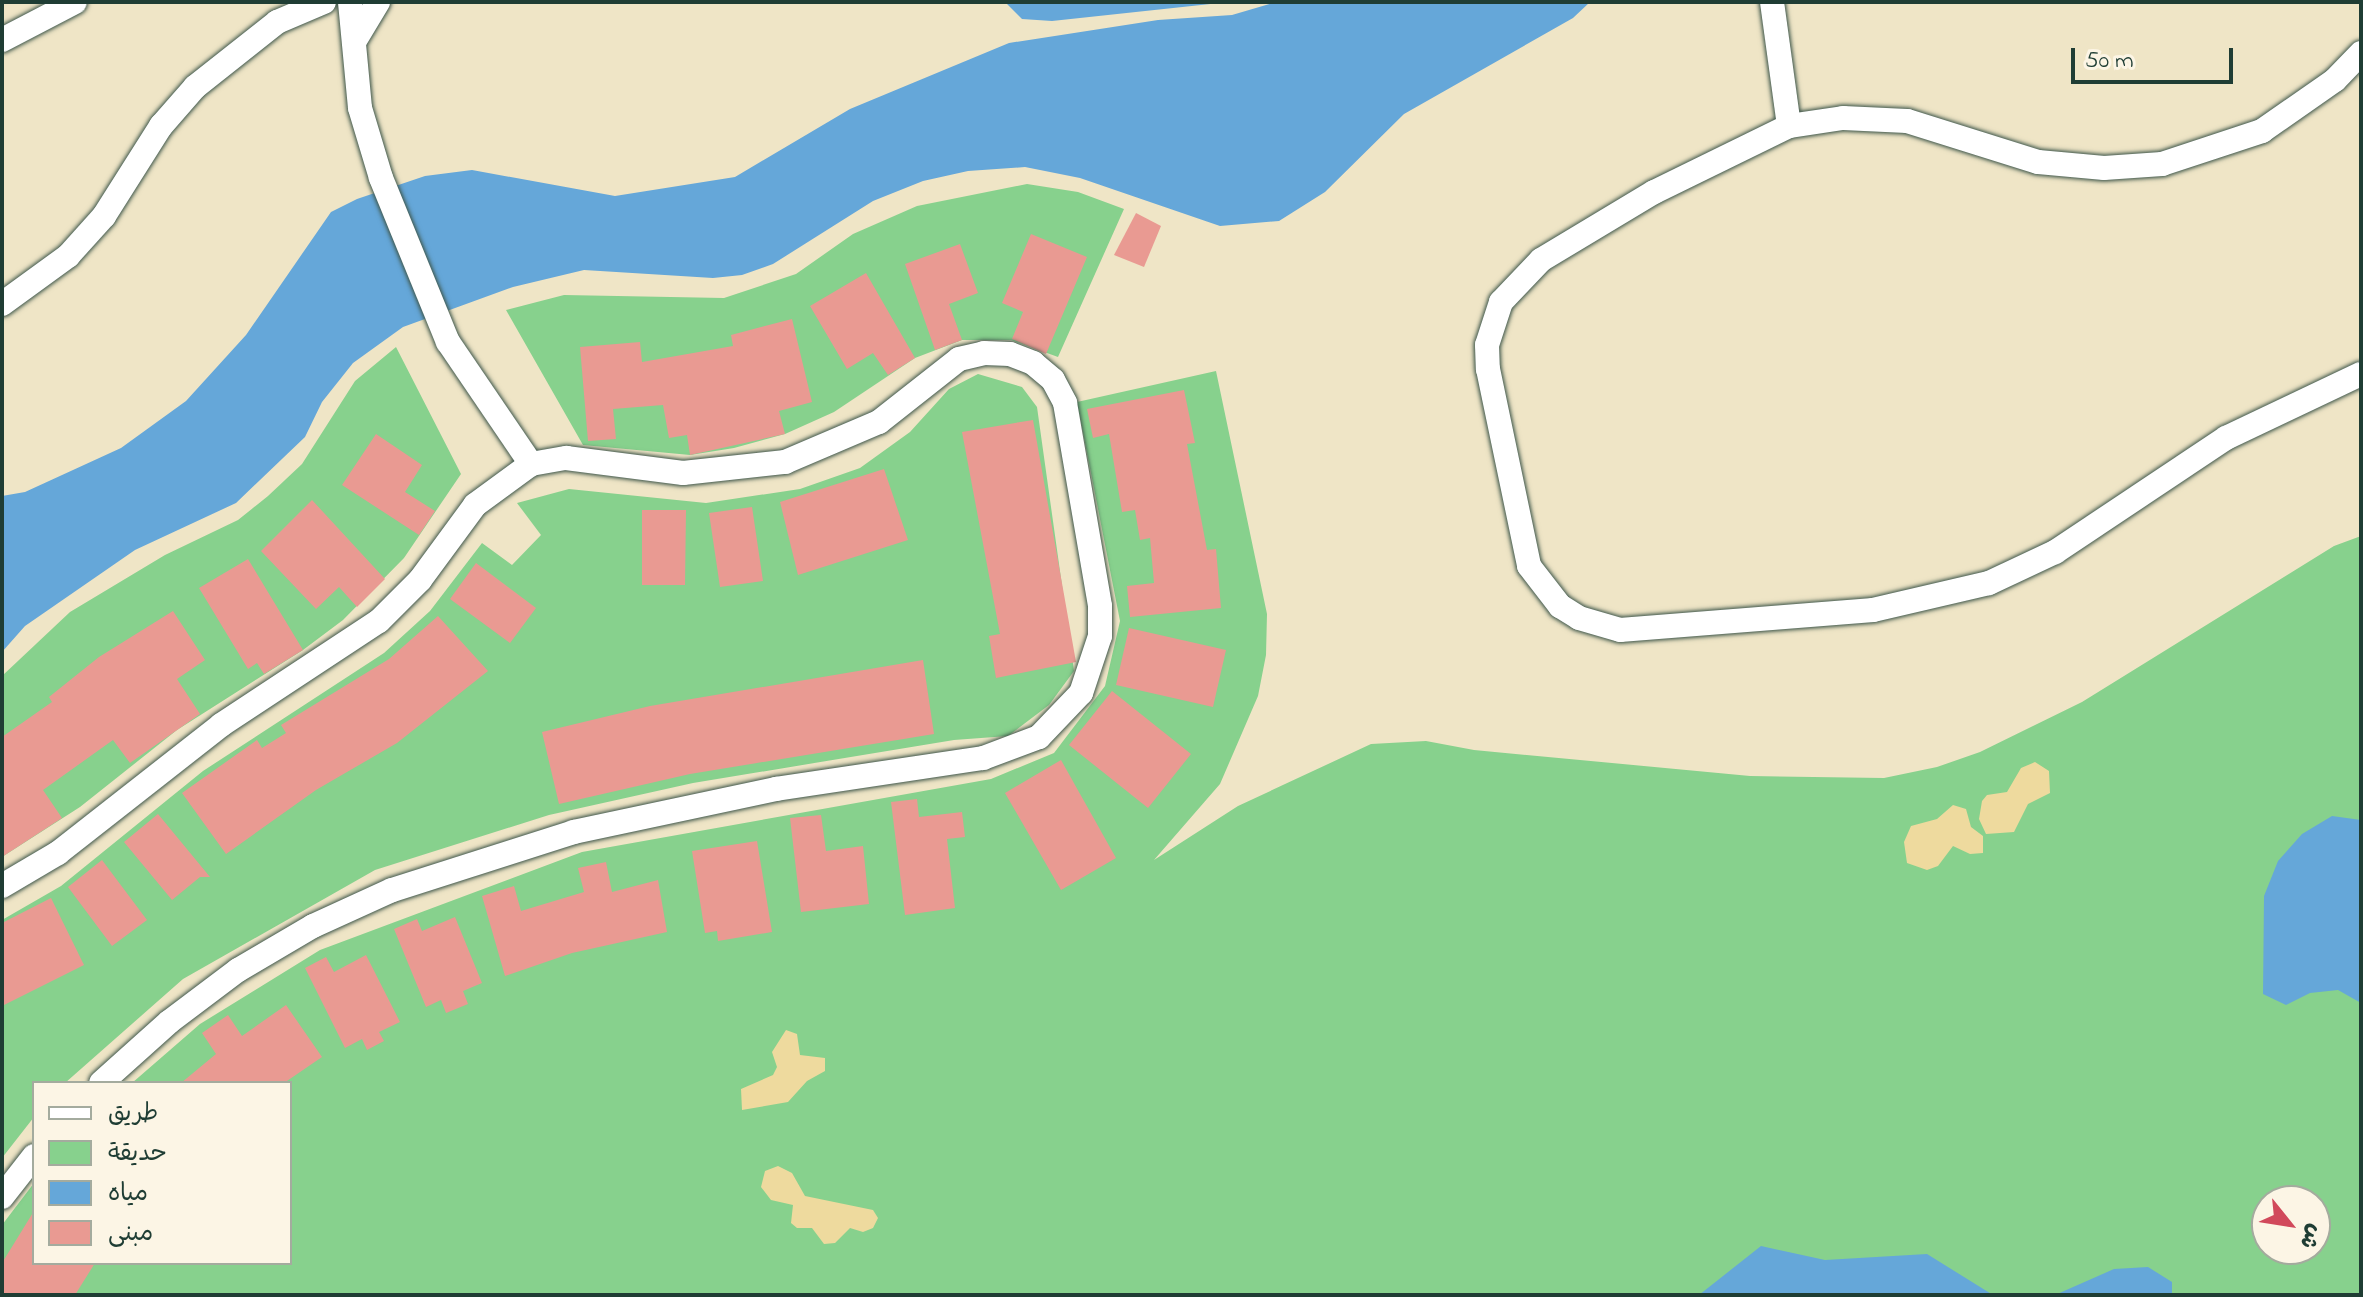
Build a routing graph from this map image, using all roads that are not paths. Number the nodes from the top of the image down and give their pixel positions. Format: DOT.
graph roads {
  1 [pos="75,2"];
  2 [pos="324,2"];
  3 [pos="350,2"];
  4 [pos="378,2"];
  5 [pos="1772,2"];
  6 [pos="271,12"];
  7 [pos="2,40"];
  8 [pos="354,42"];
  9 [pos="2361,53"];
  10 [pos="1789,126"];
  11 [pos="2,304"];
  12 [pos="2361,374"];
  13 [pos="531,464"];
  14 [pos="2,886"];
  15 [pos="103,1081"];
  16 [pos="32,1159"];
  17 [pos="2,1197"];
  1 -- 7 [label="lane"];
  2 -- 6 [label="lane"];
  3 -- 8 [label="lane"];
  4 -- 8 [label="lane"];
  5 -- 10 [label="lane"];
  6 -- 11 [label="lane"];
  8 -- 13 [label="lane"];
  9 -- 10 [label="lane"];
  10 -- 12 [label="lane"];
  13 -- 14 [label="lane"];
  13 -- 15 [label="lane"];
  16 -- 17 [label="lane"];
}
